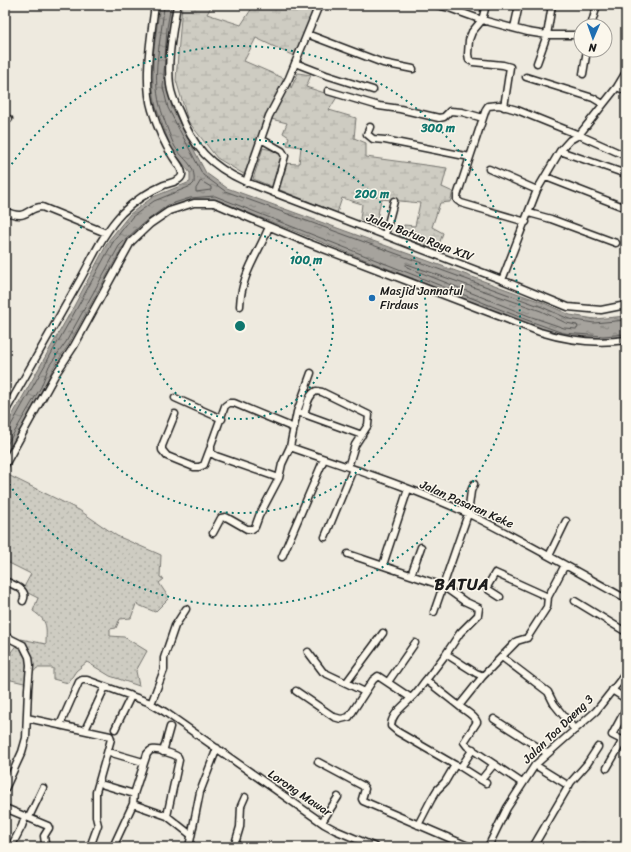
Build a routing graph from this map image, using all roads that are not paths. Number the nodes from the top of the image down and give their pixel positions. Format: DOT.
graph roads {
  1 [pos="155,5"];
  2 [pos="177,5"];
  3 [pos="319,5"];
  4 [pos="437,5"];
  5 [pos="486,5"];
  6 [pos="519,5"];
  7 [pos="552,5"];
  8 [pos="597,5"];
  9 [pos="449,6"];
  10 [pos="593,18"];
  11 [pos="482,20"];
  12 [pos="514,28"];
  13 [pos="307,34"];
  14 [pos="547,35"];
  15 [pos="573,35"];
  16 [pos="586,58"];
  17 [pos="295,63"];
  18 [pos="537,63"];
  19 [pos="413,70"];
  20 [pos="626,72"];
  21 [pos="583,74"];
  22 [pos="526,77"];
  23 [pos="617,87"];
  24 [pos="373,90"];
  25 [pos="328,91"];
  26 [pos="626,91"];
  27 [pos="603,104"];
  28 [pos="504,106"];
  29 [pos="483,118"];
  30 [pos="370,127"];
  31 [pos="579,135"];
  32 [pos="261,139"];
  33 [pos="560,151"];
  34 [pos="626,156"];
  35 [pos="470,157"];
  36 [pos="489,169"];
  37 [pos="626,174"];
  38 [pos="546,177"];
  39 [pos="246,182"];
  40 [pos="537,190"];
  41 [pos="274,193"];
  42 [pos="394,201"];
  43 [pos="626,208"];
  44 [pos="5,211"];
  45 [pos="529,213"];
  46 [pos="526,222"];
  47 [pos="269,227"];
  48 [pos="106,233"];
  49 [pos="385,235"];
  50 [pos="616,243"];
  51 [pos="502,280"];
  52 [pos="626,305"];
  53 [pos="240,306"];
  54 [pos="626,340"];
  55 [pos="311,373"];
  56 [pos="175,398"];
  57 [pos="5,412"];
  58 [pos="297,412"];
  59 [pos="176,414"];
  60 [pos="304,414"];
  61 [pos="222,419"];
  62 [pos="294,428"];
  63 [pos="362,435"];
  64 [pos="290,447"];
  65 [pos="210,450"];
  66 [pos="324,459"];
  67 [pos="5,464"];
  68 [pos="350,468"];
  69 [pos="279,478"];
  70 [pos="474,484"];
  71 [pos="408,489"];
  72 [pos="468,514"];
  73 [pos="566,521"];
  74 [pos="213,533"];
  75 [pos="325,537"];
  76 [pos="421,547"];
  77 [pos="348,554"];
  78 [pos="549,556"];
  79 [pos="282,557"];
  80 [pos="383,565"];
  81 [pos="565,565"];
  82 [pos="411,575"];
  83 [pos="5,581"];
  84 [pos="443,586"];
  85 [pos="500,597"];
  86 [pos="548,597"];
  87 [pos="626,599"];
  88 [pos="23,601"];
  89 [pos="575,601"];
  90 [pos="186,609"];
  91 [pos="434,612"];
  92 [pos="626,632"];
  93 [pos="383,633"];
  94 [pos="5,636"];
  95 [pos="414,643"];
  96 [pos="308,652"];
  97 [pos="446,654"];
  98 [pos="502,657"];
  99 [pos="626,673"];
  100 [pos="483,676"];
  101 [pos="426,680"];
  102 [pos="388,682"];
  103 [pos="346,684"];
  104 [pos="105,687"];
  105 [pos="612,690"];
  106 [pos="296,691"];
  107 [pos="365,692"];
  108 [pos="132,696"];
  109 [pos="411,698"];
  110 [pos="626,699"];
  111 [pos="151,704"];
  112 [pos="459,706"];
  113 [pos="626,709"];
  114 [pos="28,718"];
  115 [pos="494,719"];
  116 [pos="60,725"];
  117 [pos="170,727"];
  118 [pos="115,729"];
  119 [pos="84,730"];
  120 [pos="575,730"];
  121 [pos="624,741"];
  122 [pos="598,747"];
  123 [pos="218,748"];
  124 [pos="473,749"];
  125 [pos="163,752"];
  126 [pos="112,753"];
  127 [pos="547,753"];
  128 [pos="144,762"];
  129 [pos="318,762"];
  130 [pos="494,764"];
  131 [pos="535,765"];
  132 [pos="458,766"];
  133 [pos="607,768"];
  134 [pos="522,783"];
  135 [pos="104,785"];
  136 [pos="569,786"];
  137 [pos="43,788"];
  138 [pos="5,789"];
  139 [pos="134,794"];
  140 [pos="245,797"];
  141 [pos="338,797"];
  142 [pos="134,804"];
  143 [pos="5,808"];
  144 [pos="167,816"];
  145 [pos="27,817"];
  146 [pos="322,822"];
  147 [pos="418,825"];
  148 [pos="191,834"];
  149 [pos="536,846"];
  150 [pos="12,847"];
  151 [pos="43,847"];
  152 [pos="90,847"];
  153 [pos="114,847"];
  154 [pos="189,847"];
  155 [pos="234,847"];
  156 [pos="375,847"];
  157 [pos="470,847"];
  158 [pos="488,847"];
  1 -- 48 [label="street"];
  2 -- 39 [label="street, Jalan Batua Raya XIV"];
  3 -- 13 [label="street"];
  4 -- 9 [label="street"];
  5 -- 11 [label="street"];
  6 -- 12 [label="street"];
  7 -- 14 [label="street"];
  8 -- 10 [label="street"];
  9 -- 11 [label="street"];
  11 -- 12 [label="street"];
  11 -- 28 [label="street"];
  12 -- 14 [label="street"];
  13 -- 17 [label="street"];
  13 -- 19 [label="street"];
  14 -- 15 [label="street"];
  14 -- 18 [label="street"];
  16 -- 21 [label="street"];
  17 -- 24 [label="street"];
  17 -- 32 [label="street"];
  20 -- 23 [label="street"];
  22 -- 27 [label="street"];
  23 -- 26 [label="street"];
  23 -- 27 [label="street"];
  25 -- 29 [label="street"];
  27 -- 31 [label="street"];
  28 -- 29 [label="street"];
  28 -- 31 [label="street"];
  29 -- 35 [label="street"];
  30 -- 35 [label="street"];
  31 -- 33 [label="street"];
  31 -- 34 [label="street"];
  32 -- 39 [label="street"];
  32 -- 41 [label="street"];
  33 -- 37 [label="street"];
  33 -- 38 [label="street"];
  35 -- 46 [label="street"];
  36 -- 40 [label="street"];
  38 -- 40 [label="street"];
  38 -- 43 [label="street"];
  39 -- 41 [label="street, Jalan Batua Raya XIV"];
  40 -- 45 [label="street"];
  41 -- 49 [label="street, Jalan Batua Raya XIV"];
  42 -- 49 [label="street"];
  44 -- 48 [label="street"];
  45 -- 46 [label="street"];
  45 -- 50 [label="street"];
  46 -- 51 [label="street"];
  47 -- 53 [label="street"];
  47 -- 54 [label="street"];
  47 -- 67 [label="street"];
  48 -- 57 [label="street"];
  49 -- 51 [label="street, Jalan Batua Raya XIV"];
  51 -- 52 [label="street, Jalan Batua Raya XIV"];
  55 -- 58 [label="street"];
  56 -- 61 [label="street"];
  58 -- 60 [label="street"];
  58 -- 62 [label="street"];
  59 -- 65 [label="street"];
  60 -- 63 [label="street"];
  60 -- 63 [label="street"];
  61 -- 62 [label="street"];
  61 -- 65 [label="street"];
  62 -- 64 [label="street"];
  63 -- 68 [label="street"];
  64 -- 66 [label="street, Jalan Pasaran Keke"];
  64 -- 69 [label="street"];
  65 -- 69 [label="street"];
  66 -- 68 [label="street, Jalan Pasaran Keke"];
  66 -- 79 [label="street"];
  68 -- 71 [label="street, Jalan Pasaran Keke"];
  68 -- 75 [label="street"];
  69 -- 74 [label="street"];
  70 -- 72 [label="street"];
  71 -- 72 [label="street, Jalan Pasaran Keke"];
  71 -- 80 [label="street"];
  72 -- 78 [label="street, Jalan Pasaran Keke"];
  72 -- 84 [label="street"];
  73 -- 78 [label="street"];
  76 -- 82 [label="street"];
  77 -- 80 [label="street"];
  78 -- 81 [label="street, Jalan Pasaran Keke"];
  80 -- 82 [label="street"];
  81 -- 86 [label="street"];
  81 -- 87 [label="street, Jalan Pasaran Keke"];
  82 -- 84 [label="street"];
  83 -- 88 [label="street"];
  84 -- 91 [label="street"];
  84 -- 97 [label="street"];
  85 -- 86 [label="street"];
  86 -- 98 [label="street"];
  89 -- 92 [label="street"];
  90 -- 111 [label="street"];
  93 -- 103 [label="street"];
  94 -- 114 [label="street"];
  95 -- 102 [label="street"];
  96 -- 103 [label="street"];
  97 -- 100 [label="street"];
  97 -- 101 [label="street"];
  98 -- 100 [label="street"];
  98 -- 120 [label="street"];
  99 -- 105 [label="street, Jalan Toa Daeng 3"];
  100 -- 112 [label="street"];
  101 -- 109 [label="street"];
  101 -- 112 [label="street"];
  102 -- 107 [label="street"];
  102 -- 109 [label="street"];
  103 -- 107 [label="street"];
  104 -- 108 [label="street, Lorong Mawar"];
  104 -- 116 [label="street, Lorong Mawar"];
  104 -- 119 [label="street"];
  105 -- 110 [label="street"];
  105 -- 120 [label="street, Jalan Toa Daeng 3"];
  106 -- 107 [label="street"];
  108 -- 111 [label="street, Lorong Mawar"];
  108 -- 118 [label="street"];
  109 -- 132 [label="street"];
  111 -- 123 [label="street, Lorong Mawar"];
  112 -- 124 [label="street"];
  113 -- 121 [label="street"];
  114 -- 116 [label="street"];
  114 -- 138 [label="street"];
  115 -- 127 [label="street"];
  116 -- 119 [label="street"];
  117 -- 125 [label="street"];
  119 -- 152 [label="street"];
  120 -- 127 [label="street, Jalan Toa Daeng 3"];
  121 -- 133 [label="street"];
  122 -- 136 [label="street"];
  123 -- 146 [label="street, Lorong Mawar"];
  123 -- 148 [label="street"];
  124 -- 130 [label="street"];
  124 -- 132 [label="street"];
  125 -- 128 [label="street"];
  125 -- 144 [label="street"];
  126 -- 128 [label="street"];
  127 -- 131 [label="street, Jalan Toa Daeng 3"];
  128 -- 139 [label="street"];
  129 -- 147 [label="street"];
  130 -- 132 [label="street"];
  130 -- 134 [label="street"];
  131 -- 134 [label="street, Jalan Toa Daeng 3"];
  131 -- 136 [label="street"];
  132 -- 147 [label="street"];
  134 -- 158 [label="street, Jalan Toa Daeng 3"];
  135 -- 139 [label="street"];
  136 -- 149 [label="street"];
  137 -- 145 [label="street"];
  139 -- 142 [label="street"];
  140 -- 155 [label="street"];
  141 -- 146 [label="street"];
  142 -- 144 [label="street"];
  142 -- 153 [label="street"];
  143 -- 145 [label="street"];
  144 -- 148 [label="street"];
  145 -- 150 [label="street"];
  145 -- 151 [label="street"];
  146 -- 156 [label="street, Lorong Mawar"];
  147 -- 157 [label="street"];
  148 -- 154 [label="street"];
}
